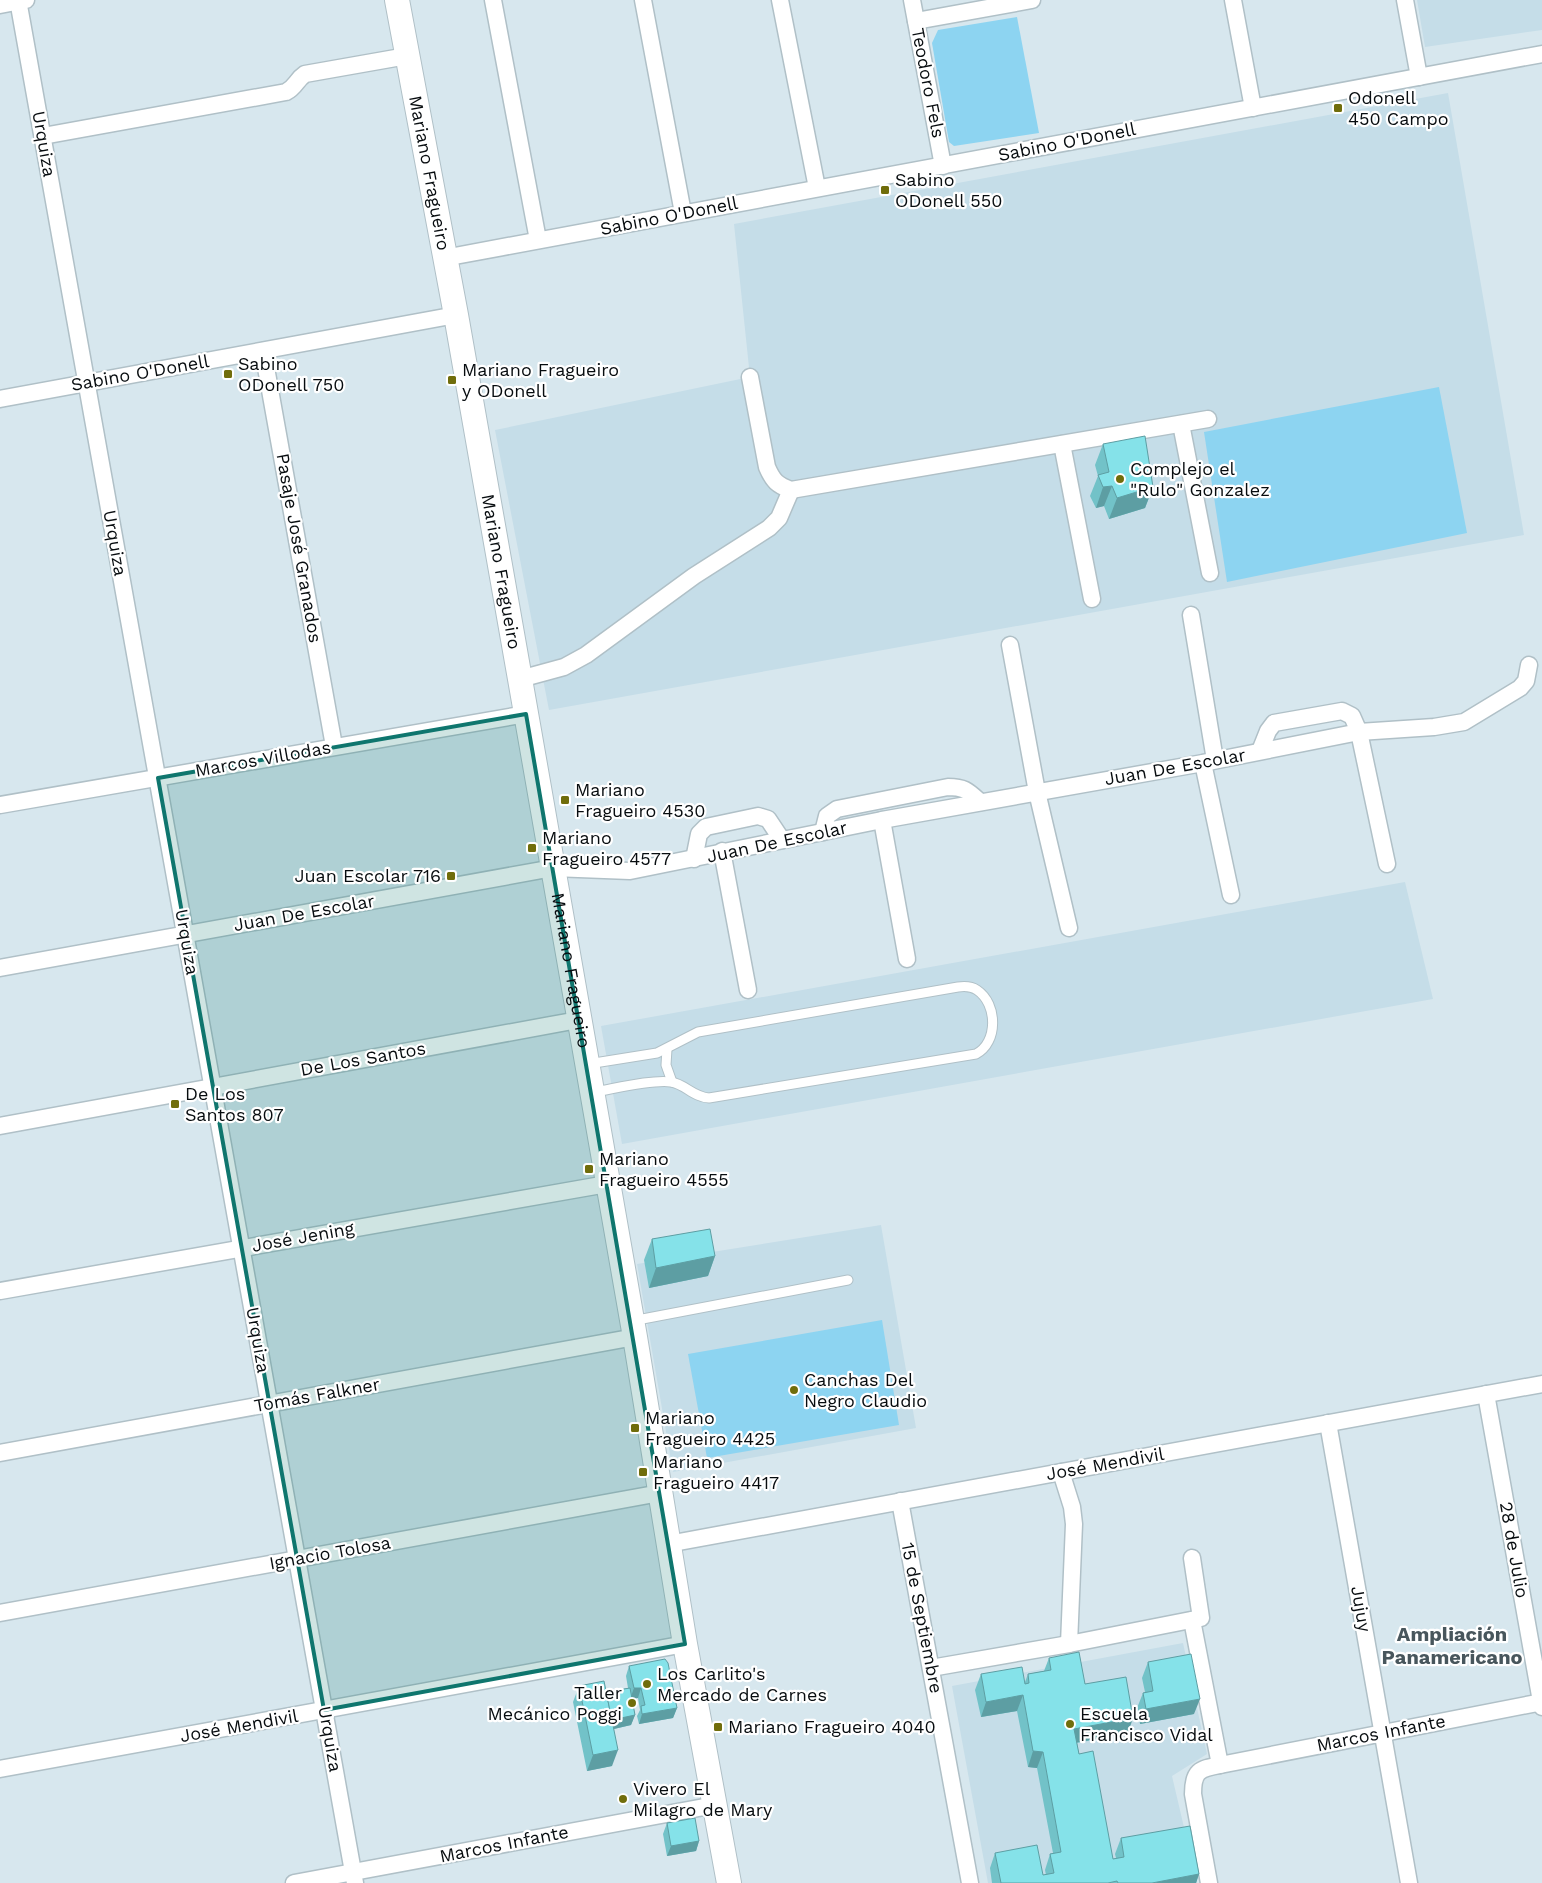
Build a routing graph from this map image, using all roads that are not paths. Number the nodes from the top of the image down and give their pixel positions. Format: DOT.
graph roads {
  1 [pos="21,0"];
  2 [pos="397,0"];
  3 [pos="493,0"];
  4 [pos="643,0"];
  5 [pos="780,0"];
  6 [pos="912,0"];
  7 [pos="1032,0"];
  8 [pos="1233,0"];
  9 [pos="1405,0"];
  10 [pos="0,5"];
  11 [pos="916,21"];
  12 [pos="1542,54"];
  13 [pos="407,56"];
  14 [pos="1419,77"];
  15 [pos="1253,108"];
  16 [pos="43,136"];
  17 [pos="944,166"];
  18 [pos="817,188"];
  19 [pos="682,213"];
  20 [pos="538,240"];
  21 [pos="444,258"];
  22 [pos="456,315"];
  23 [pos="263,350"];
  24 [pos="750,377"];
  25 [pos="87,383"];
  26 [pos="0,399"];
  27 [pos="1208,419"];
  28 [pos="1181,424"];
  29 [pos="1062,444"];
  30 [pos="791,490"];
  31 [pos="1210,573"];
  32 [pos="1092,599"];
  33 [pos="1191,615"];
  34 [pos="1010,645"];
  35 [pos="1529,665"];
  36 [pos="520,679"];
  37 [pos="526,714"];
  38 [pos="1359,732"];
  39 [pos="334,746"];
  40 [pos="1260,751"];
  41 [pos="1209,762"];
  42 [pos="158,778"];
  43 [pos="1037,792"];
  44 [pos="980,802"];
  45 [pos="0,805"];
  46 [pos="882,820"];
  47 [pos="823,832"];
  48 [pos="782,840"];
  49 [pos="722,851"];
  50 [pos="694,859"];
  51 [pos="1387,864"];
  52 [pos="553,868"];
  53 [pos="1231,895"];
  54 [pos="1069,928"];
  55 [pos="185,934"];
  56 [pos="907,958"];
  57 [pos="0,968"];
  58 [pos="748,990"];
  59 [pos="578,1020"];
  60 [pos="667,1049"];
  61 [pos="586,1064"];
  62 [pos="672,1082"];
  63 [pos="213,1087"];
  64 [pos="591,1092"];
  65 [pos="0,1126"];
  66 [pos="607,1184"];
  67 [pos="242,1248"];
  68 [pos="848,1280"];
  69 [pos="0,1291"];
  70 [pos="633,1329"];
  71 [pos="1542,1384"];
  72 [pos="1486,1394"];
  73 [pos="269,1403"];
  74 [pos="1328,1423"];
  75 [pos="0,1452"];
  76 [pos="1061,1472"];
  77 [pos="660,1493"];
  78 [pos="900,1501"];
  79 [pos="668,1544"];
  80 [pos="1192,1558"];
  81 [pos="297,1559"];
  82 [pos="0,1613"];
  83 [pos="1192,1620"];
  84 [pos="685,1644"];
  85 [pos="1068,1644"];
  86 [pos="931,1668"];
  87 [pos="1542,1704"];
  88 [pos="324,1710"];
  89 [pos="1382,1732"];
  90 [pos="1220,1765"];
  91 [pos="0,1769"];
  92 [pos="715,1805"];
  93 [pos="354,1878"];
  94 [pos="294,1883"];
  95 [pos="729,1883"];
  96 [pos="970,1883"];
  97 [pos="1209,1883"];
  98 [pos="1409,1883"];
  1 -- 10 [label="street"];
  1 -- 16 [label="street, Urquiza"];
  2 -- 13 [label="main road, Mariano Fragueiro"];
  3 -- 20 [label="street"];
  4 -- 19 [label="street"];
  5 -- 18 [label="street"];
  6 -- 11 [label="street, Teodoro Fels"];
  7 -- 11 [label="street"];
  8 -- 15 [label="street"];
  9 -- 14 [label="street"];
  11 -- 17 [label="street, Teodoro Fels"];
  12 -- 14 [label="street, Sabino O'Donell"];
  13 -- 16 [label="street"];
  13 -- 21 [label="main road, Mariano Fragueiro"];
  14 -- 15 [label="street, Sabino O'Donell"];
  15 -- 17 [label="street, Sabino O'Donell"];
  16 -- 25 [label="street, Urquiza"];
  17 -- 18 [label="street, Sabino O'Donell"];
  18 -- 19 [label="street, Sabino O'Donell"];
  19 -- 20 [label="street, Sabino O'Donell"];
  20 -- 21 [label="street, Sabino O'Donell"];
  21 -- 22 [label="main road, Mariano Fragueiro"];
  22 -- 23 [label="street, Sabino O'Donell"];
  22 -- 36 [label="main road, Mariano Fragueiro"];
  23 -- 25 [label="street, Sabino O'Donell"];
  23 -- 39 [label="street, Pasaje José Granados"];
  24 -- 30 [label="street"];
  25 -- 26 [label="street, Sabino O'Donell"];
  25 -- 42 [label="street, Urquiza"];
  27 -- 28 [label="street"];
  28 -- 29 [label="street"];
  28 -- 31 [label="street"];
  29 -- 30 [label="street"];
  29 -- 32 [label="street"];
  30 -- 36 [label="street"];
  33 -- 41 [label="street"];
  34 -- 43 [label="street"];
  35 -- 38 [label="street, Juan De Escolar"];
  36 -- 37 [label="main road, Mariano Fragueiro"];
  37 -- 39 [label="street, Marcos Villodas"];
  37 -- 52 [label="main road, Mariano Fragueiro"];
  38 -- 40 [label="street, Juan De Escolar"];
  38 -- 40 [label="street"];
  38 -- 51 [label="street"];
  39 -- 42 [label="street, Marcos Villodas"];
  40 -- 41 [label="street, Juan De Escolar"];
  41 -- 43 [label="street, Juan De Escolar"];
  41 -- 53 [label="street"];
  42 -- 45 [label="street, Marcos Villodas"];
  42 -- 55 [label="street, Urquiza"];
  43 -- 44 [label="street, Juan De Escolar"];
  43 -- 54 [label="street"];
  44 -- 46 [label="street, Juan De Escolar"];
  44 -- 47 [label="street"];
  46 -- 47 [label="street, Juan De Escolar"];
  46 -- 56 [label="street"];
  47 -- 48 [label="street, Juan De Escolar"];
  48 -- 49 [label="street, Juan De Escolar"];
  48 -- 50 [label="street"];
  49 -- 50 [label="street, Juan De Escolar"];
  49 -- 58 [label="street"];
  50 -- 52 [label="street, Juan De Escolar"];
  52 -- 55 [label="street, Juan De Escolar"];
  52 -- 59 [label="main road, Mariano Fragueiro"];
  55 -- 57 [label="street, Juan De Escolar"];
  55 -- 63 [label="street, Urquiza"];
  59 -- 61 [label="main road, Mariano Fragueiro"];
  59 -- 63 [label="street, De Los Santos"];
  60 -- 61 [label="lane"];
  60 -- 62 [label="lane"];
  60 -- 62 [label="lane"];
  61 -- 64 [label="main road, Mariano Fragueiro"];
  62 -- 64 [label="lane"];
  63 -- 65 [label="street, De Los Santos"];
  63 -- 67 [label="street, Urquiza"];
  64 -- 66 [label="main road, Mariano Fragueiro"];
  66 -- 67 [label="street, José Jening"];
  66 -- 70 [label="main road, Mariano Fragueiro"];
  67 -- 69 [label="street, José Jening"];
  67 -- 73 [label="street, Urquiza"];
  68 -- 70 [label="lane"];
  70 -- 73 [label="street, Tomás Falkner"];
  70 -- 77 [label="main road, Mariano Fragueiro"];
  71 -- 72 [label="street, José Mendivil"];
  72 -- 74 [label="street, José Mendivil"];
  72 -- 87 [label="street, 28 de Julio"];
  73 -- 75 [label="street, Tomás Falkner"];
  73 -- 81 [label="street, Urquiza"];
  74 -- 76 [label="street, José Mendivil"];
  74 -- 89 [label="street, Jujuy"];
  76 -- 78 [label="street, José Mendivil"];
  76 -- 85 [label="street"];
  77 -- 79 [label="main road, Mariano Fragueiro"];
  77 -- 81 [label="street, Ignacio Tolosa"];
  78 -- 79 [label="street, José Mendivil"];
  78 -- 86 [label="street, 15 de Septiembre"];
  79 -- 84 [label="main road, Mariano Fragueiro"];
  80 -- 83 [label="street"];
  81 -- 82 [label="street, Ignacio Tolosa"];
  81 -- 88 [label="street, Urquiza"];
  83 -- 85 [label="street"];
  83 -- 90 [label="street"];
  84 -- 88 [label="street, José Mendivil"];
  84 -- 92 [label="main road, Mariano Fragueiro"];
  85 -- 86 [label="street"];
  86 -- 96 [label="street, 15 de Septiembre"];
  87 -- 89 [label="street, Marcos Infante"];
  88 -- 91 [label="street, José Mendivil"];
  88 -- 93 [label="street, Urquiza"];
  89 -- 90 [label="street, Marcos Infante"];
  89 -- 98 [label="street, Jujuy"];
  90 -- 97 [label="street, Marcos Infante"];
  92 -- 93 [label="street, Marcos Infante"];
  92 -- 95 [label="main road, Mariano Fragueiro"];
  93 -- 94 [label="street, Marcos Infante"];
}
